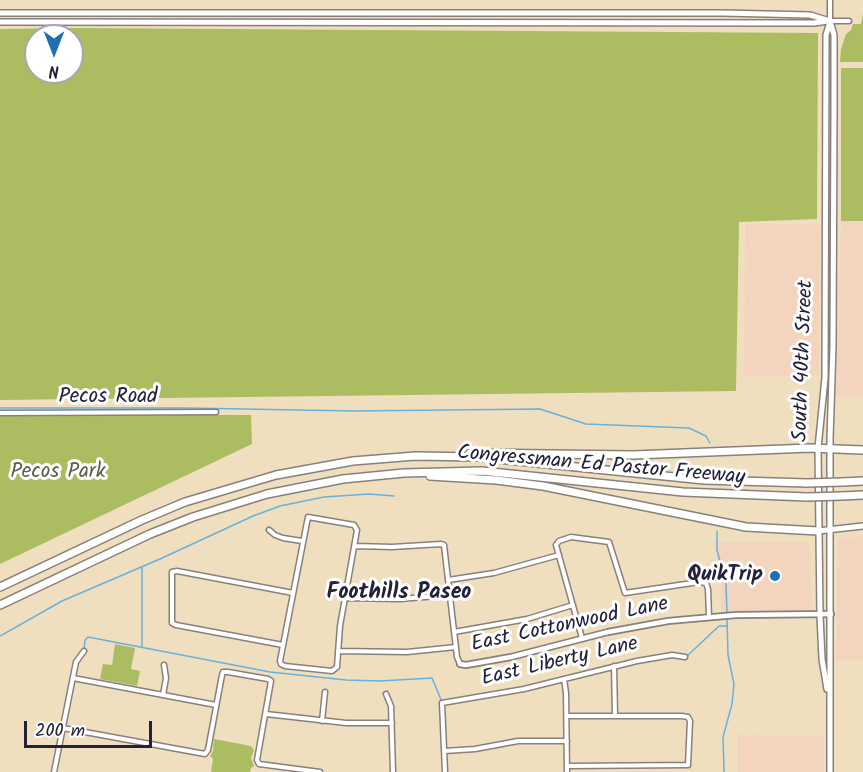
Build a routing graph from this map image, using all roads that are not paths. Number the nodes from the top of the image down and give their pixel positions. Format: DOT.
graph roads {
  1 [pos="830,1"];
  2 [pos="0,13"];
  3 [pos="270,13"];
  4 [pos="270,21"];
  5 [pos="830,21"];
  6 [pos="849,21"];
  7 [pos="0,22"];
  8 [pos="825,309"];
  9 [pos="833,355"];
  10 [pos="216,412"];
  11 [pos="0,413"];
  12 [pos="818,448"];
  13 [pos="830,448"];
  14 [pos="863,450"];
  15 [pos="447,455"];
  16 [pos="389,474"];
  17 [pos="863,481"];
  18 [pos="863,495"];
  19 [pos="863,526"];
  20 [pos="270,530"];
  21 [pos="818,531"];
  22 [pos="830,531"];
  23 [pos="302,542"];
  24 [pos="355,546"];
  25 [pos="559,555"];
  26 [pos="448,580"];
  27 [pos="3,586"];
  28 [pos="292,593"];
  29 [pos="449,595"];
  30 [pos="345,598"];
  31 [pos="0,605"];
  32 [pos="573,605"];
  33 [pos="831,614"];
  34 [pos="820,615"];
  35 [pos="709,617"];
  36 [pos="454,632"];
  37 [pos="582,638"];
  38 [pos="283,645"];
  39 [pos="456,648"];
  40 [pos="84,651"];
  41 [pos="338,651"];
  42 [pos="685,657"];
  43 [pos="460,664"];
  44 [pos="164,665"];
  45 [pos="614,666"];
  46 [pos="73,678"];
  47 [pos="564,679"];
  48 [pos="326,692"];
  49 [pos="386,694"];
  50 [pos="163,695"];
  51 [pos="829,702"];
  52 [pos="216,705"];
  53 [pos="266,714"];
  54 [pos="567,716"];
  55 [pos="615,716"];
  56 [pos="322,721"];
  57 [pos="392,723"];
  58 [pos="63,728"];
  59 [pos="567,741"];
  60 [pos="444,751"];
  61 [pos="567,766"];
  62 [pos="54,772"];
  63 [pos="320,772"];
  64 [pos="393,772"];
  65 [pos="445,772"];
  66 [pos="567,772"];
  67 [pos="830,772"];
  1 -- 5 [label="street, South 40th Street"];
  2 -- 3 [label="main road"];
  3 -- 4 [label="main road"];
  3 -- 5 [label="main road"];
  4 -- 5 [label="main road"];
  4 -- 7 [label="main road"];
  5 -- 6 [label="street"];
  5 -- 8 [label="main road, South 40th Street"];
  5 -- 9 [label="main road, South 40th Street"];
  8 -- 9 [label="main road"];
  8 -- 12 [label="main road, South 40th Street"];
  9 -- 13 [label="main road, South 40th Street"];
  10 -- 11 [label="street, Pecos Road"];
  12 -- 13 [label="highway"];
  12 -- 15 [label="highway"];
  12 -- 21 [label="main road, South 40th Street"];
  13 -- 14 [label="highway"];
  13 -- 22 [label="main road, South 40th Street"];
  15 -- 17 [label="highway, Congressman Ed Pastor Freeway, bridge"];
  15 -- 27 [label="highway, Congressman Ed Pastor Freeway"];
  16 -- 18 [label="highway, Congressman Ed Pastor Freeway, bridge"];
  16 -- 21 [label="highway"];
  16 -- 31 [label="highway, Congressman Ed Pastor Freeway"];
  19 -- 22 [label="main road"];
  20 -- 23 [label="street"];
  21 -- 22 [label="main road"];
  21 -- 34 [label="main road, South 40th Street"];
  22 -- 33 [label="main road, South 40th Street"];
  23 -- 24 [label="street"];
  23 -- 28 [label="street"];
  24 -- 26 [label="street"];
  24 -- 30 [label="street"];
  25 -- 26 [label="street"];
  25 -- 32 [label="street"];
  25 -- 35 [label="street"];
  26 -- 29 [label="street"];
  28 -- 38 [label="street"];
  28 -- 38 [label="street"];
  29 -- 30 [label="street"];
  29 -- 36 [label="street"];
  30 -- 41 [label="street"];
  32 -- 36 [label="street"];
  32 -- 37 [label="street"];
  33 -- 34 [label="street, East Cottonwood Lane"];
  33 -- 51 [label="main road, South 40th Street"];
  34 -- 35 [label="street, East Cottonwood Lane"];
  34 -- 51 [label="main road, South 40th Street"];
  35 -- 37 [label="street, East Cottonwood Lane"];
  36 -- 39 [label="street"];
  37 -- 43 [label="street, East Cottonwood Lane"];
  38 -- 41 [label="street"];
  39 -- 41 [label="street, East Cottonwood Lane"];
  39 -- 43 [label="street"];
  40 -- 46 [label="street"];
  42 -- 45 [label="street, East Liberty Lane"];
  44 -- 50 [label="street"];
  45 -- 47 [label="street, East Liberty Lane"];
  45 -- 55 [label="street"];
  46 -- 50 [label="street"];
  46 -- 58 [label="street"];
  47 -- 54 [label="street"];
  47 -- 60 [label="street, East Liberty Lane"];
  48 -- 56 [label="street"];
  49 -- 57 [label="street"];
  50 -- 52 [label="street"];
  51 -- 67 [label="main road, South 40th Street"];
  52 -- 53 [label="street"];
  52 -- 58 [label="street"];
  53 -- 56 [label="street"];
  53 -- 63 [label="street"];
  54 -- 55 [label="street"];
  54 -- 59 [label="street"];
  55 -- 61 [label="street"];
  56 -- 57 [label="street"];
  57 -- 64 [label="street"];
  58 -- 62 [label="street"];
  59 -- 60 [label="street"];
  59 -- 61 [label="street"];
  60 -- 65 [label="street"];
  61 -- 66 [label="street"];
}
